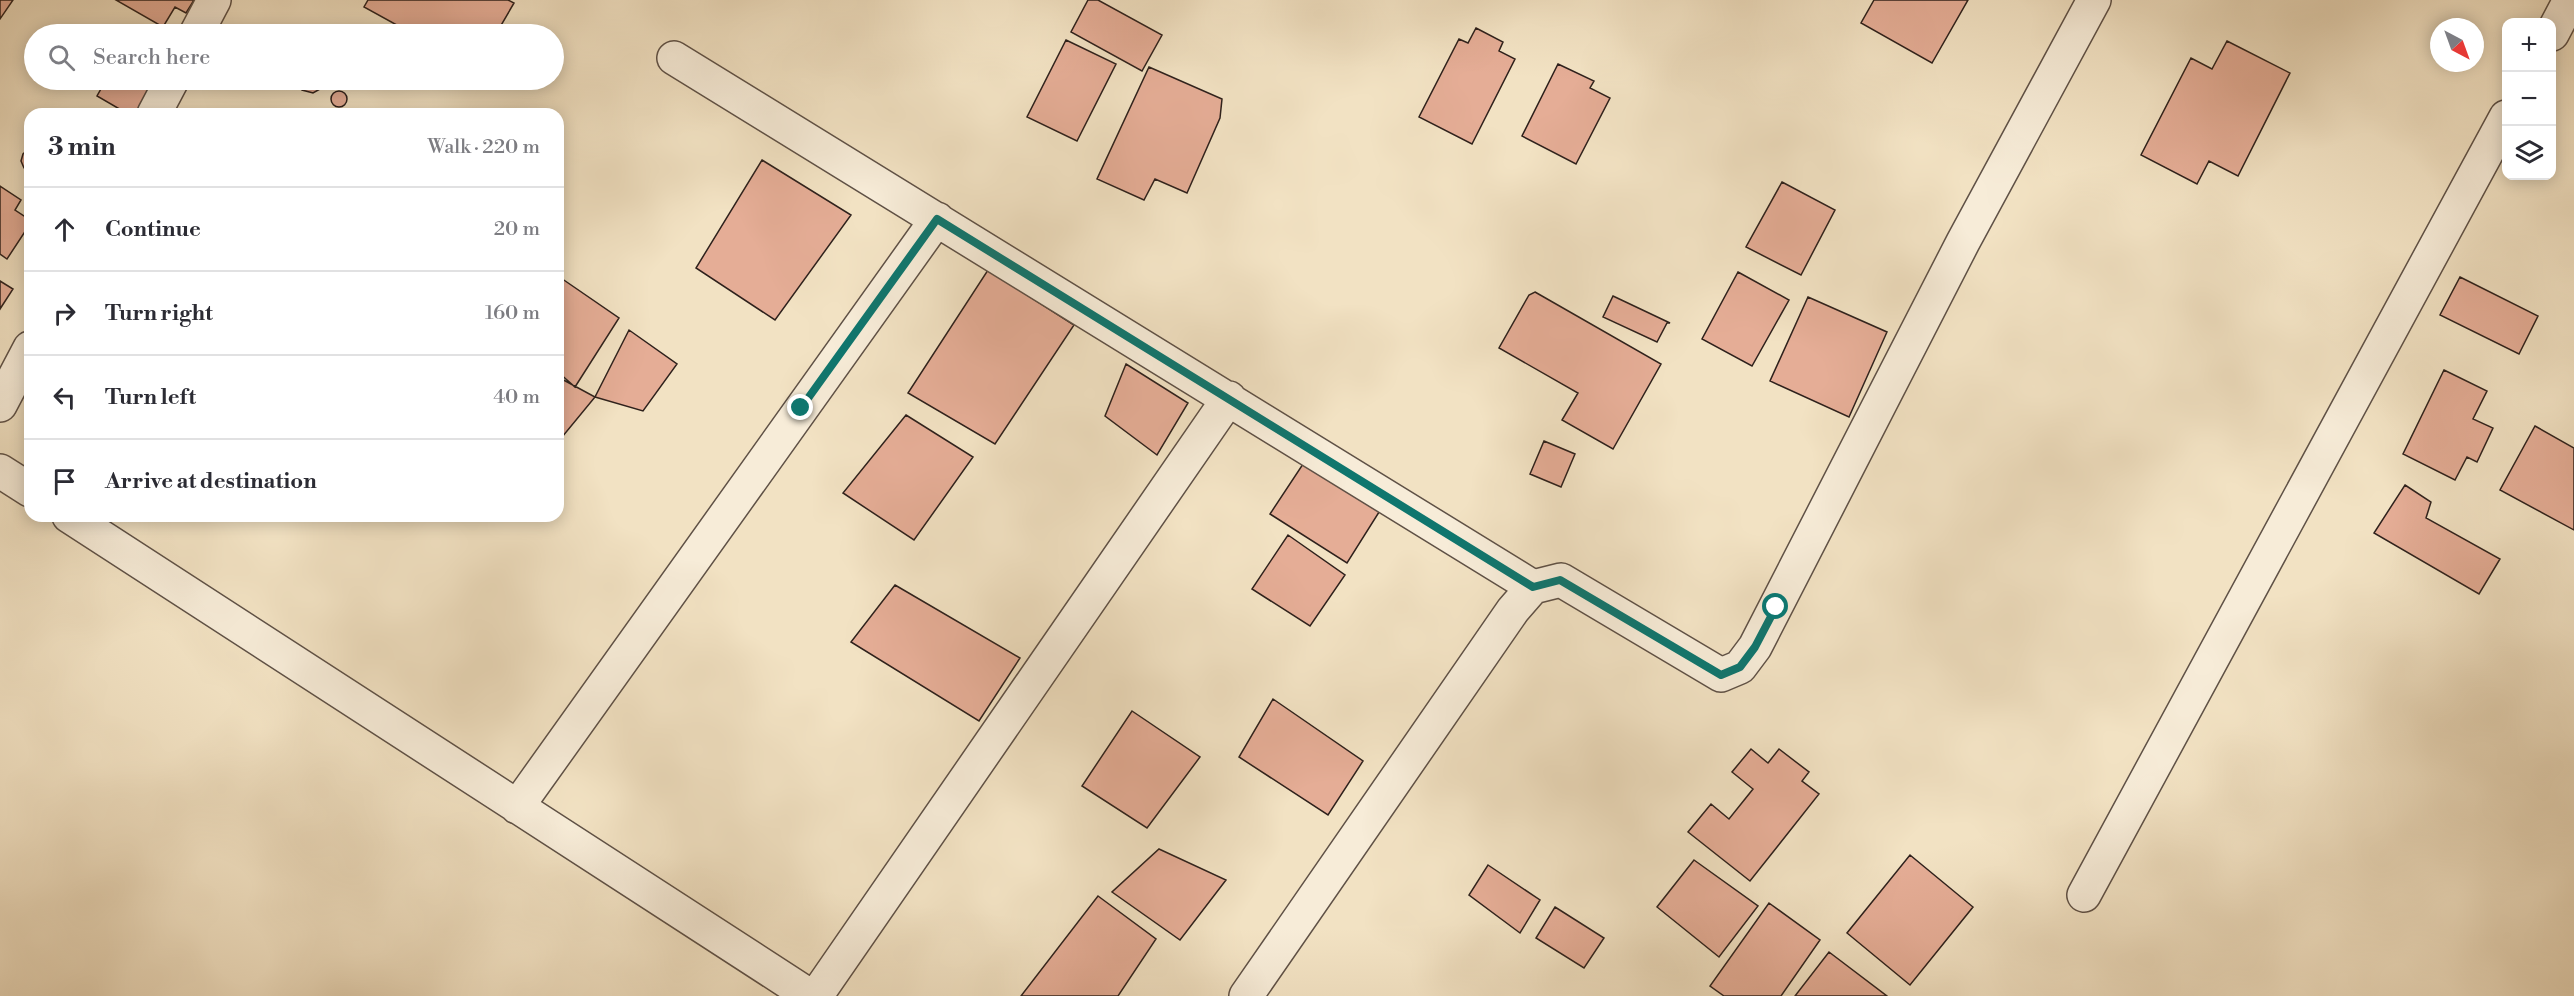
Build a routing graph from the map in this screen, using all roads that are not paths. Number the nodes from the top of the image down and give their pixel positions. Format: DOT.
graph roads {
  1 [pos="214,0"];
  2 [pos="2094,0"];
  3 [pos="2570,0"];
  4 [pos="201,24"];
  5 [pos="2556,26"];
  6 [pos="674,57"];
  7 [pos="167,90"];
  8 [pos="157,108"];
  9 [pos="2502,124"];
  10 [pos="937,219"];
  11 [pos="24,359"];
  12 [pos="1229,398"];
  13 [pos="0,405"];
  14 [pos="0,471"];
  15 [pos="24,486"];
  16 [pos="78,522"];
  17 [pos="1533,587"];
  18 [pos="517,807"];
  19 [pos="2085,895"];
  20 [pos="810,996"];
  21 [pos="816,996"];
  22 [pos="1246,996"];
  1 -- 4 [label="street"];
  2 -- 17 [label="street"];
  3 -- 5 [label="street"];
  6 -- 10 [label="street"];
  7 -- 8 [label="street"];
  9 -- 19 [label="street"];
  10 -- 12 [label="street"];
  10 -- 18 [label="street"];
  11 -- 13 [label="street"];
  12 -- 17 [label="street"];
  12 -- 21 [label="street"];
  14 -- 15 [label="street"];
  16 -- 18 [label="street"];
  17 -- 22 [label="street"];
  18 -- 20 [label="street"];
}
